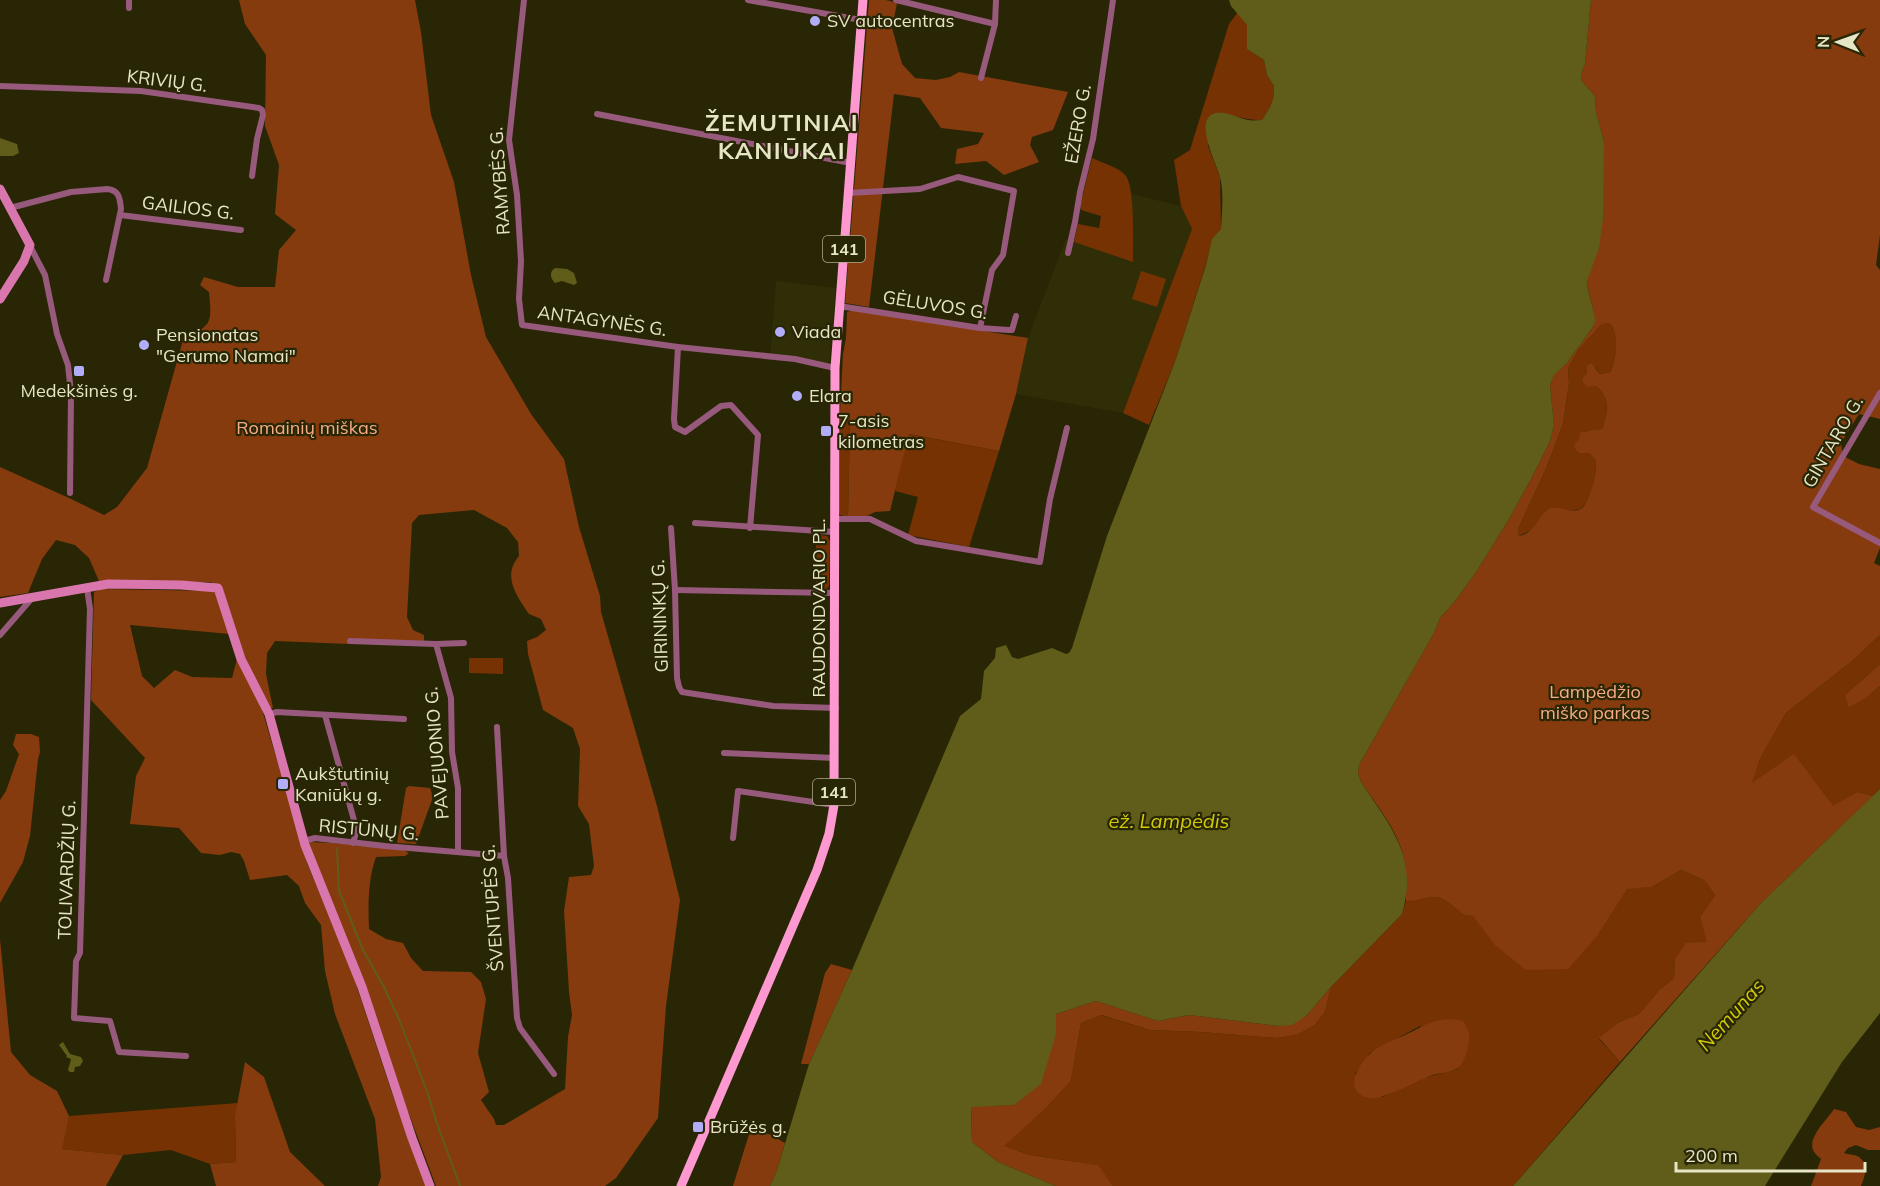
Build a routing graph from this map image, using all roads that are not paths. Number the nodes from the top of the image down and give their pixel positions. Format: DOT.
graph roads {
  1 [pos="129,0"];
  2 [pos="524,0"];
  3 [pos="748,0"];
  4 [pos="863,0"];
  5 [pos="896,0"];
  6 [pos="996,0"];
  7 [pos="1113,0"];
  8 [pos="129,8"];
  9 [pos="861,20"];
  10 [pos="995,24"];
  11 [pos="981,78"];
  12 [pos="0,86"];
  13 [pos="597,114"];
  14 [pos="851,163"];
  15 [pos="252,176"];
  16 [pos="0,189"];
  17 [pos="849,193"];
  18 [pos="10,208"];
  19 [pos="120,215"];
  20 [pos="241,230"];
  21 [pos="30,245"];
  22 [pos="1068,253"];
  23 [pos="106,280"];
  24 [pos="0,299"];
  25 [pos="840,306"];
  26 [pos="1016,316"];
  27 [pos="522,325"];
  28 [pos="980,328"];
  29 [pos="678,347"];
  30 [pos="836,368"];
  31 [pos="1880,393"];
  32 [pos="1067,428"];
  33 [pos="70,493"];
  34 [pos="835,519"];
  35 [pos="695,523"];
  36 [pos="671,528"];
  37 [pos="750,528"];
  38 [pos="835,532"];
  39 [pos="1880,543"];
  40 [pos="87,588"];
  41 [pos="675,590"];
  42 [pos="835,592"];
  43 [pos="34,597"];
  44 [pos="0,603"];
  45 [pos="0,635"];
  46 [pos="350,641"];
  47 [pos="464,643"];
  48 [pos="436,644"];
  49 [pos="836,708"];
  50 [pos="269,714"];
  51 [pos="325,715"];
  52 [pos="404,719"];
  53 [pos="497,727"];
  54 [pos="724,753"];
  55 [pos="835,759"];
  56 [pos="834,805"];
  57 [pos="733,838"];
  58 [pos="304,841"];
  59 [pos="352,843"];
  60 [pos="458,852"];
  61 [pos="504,856"];
  62 [pos="186,1056"];
  63 [pos="554,1074"];
  64 [pos="430,1186"];
  65 [pos="681,1186"];
  1 -- 8 [label="street"];
  2 -- 27 [label="street, RAMYBĖS G."];
  3 -- 9 [label="street"];
  4 -- 9 [label="main road, RAUDONDVARIO PL. / 141"];
  5 -- 10 [label="street"];
  6 -- 10 [label="street"];
  7 -- 22 [label="street, EŽERO G."];
  9 -- 14 [label="main road, RAUDONDVARIO PL. / 141"];
  10 -- 11 [label="street"];
  12 -- 15 [label="street, KRIVIŲ G."];
  13 -- 14 [label="street"];
  14 -- 17 [label="main road, RAUDONDVARIO PL. / 141"];
  16 -- 18 [label="street"];
  17 -- 25 [label="main road, RAUDONDVARIO PL. / 141"];
  17 -- 28 [label="street"];
  18 -- 19 [label="street, GAILIOS G."];
  18 -- 21 [label="street"];
  19 -- 20 [label="street, GAILIOS G."];
  19 -- 23 [label="street"];
  21 -- 24 [label="street"];
  21 -- 33 [label="street"];
  25 -- 28 [label="street, GĖLUVOS G."];
  25 -- 30 [label="main road, RAUDONDVARIO PL. / 141"];
  26 -- 28 [label="street, GĖLUVOS G."];
  27 -- 29 [label="street, ANTAGYNĖS G."];
  29 -- 30 [label="street, ANTAGYNĖS G."];
  29 -- 37 [label="street, ANTAGYNĖS G."];
  30 -- 34 [label="main road, RAUDONDVARIO PL. / 141"];
  31 -- 39 [label="street, GINTARO G."];
  32 -- 34 [label="street"];
  34 -- 38 [label="main road, RAUDONDVARIO PL. / 141"];
  35 -- 37 [label="street"];
  36 -- 41 [label="street, GIRININKŲ G."];
  37 -- 38 [label="street"];
  38 -- 42 [label="main road, RAUDONDVARIO PL. / 141"];
  40 -- 43 [label="street"];
  40 -- 50 [label="street"];
  40 -- 62 [label="street, TOLIVARDŽIŲ G."];
  41 -- 42 [label="street"];
  41 -- 49 [label="street, GIRININKŲ G."];
  42 -- 49 [label="main road, RAUDONDVARIO PL. / 141"];
  43 -- 44 [label="street"];
  43 -- 45 [label="street"];
  46 -- 48 [label="street"];
  47 -- 48 [label="street"];
  48 -- 60 [label="street, PAVEJUONIO G."];
  49 -- 55 [label="main road, RAUDONDVARIO PL. / 141"];
  50 -- 51 [label="street"];
  50 -- 58 [label="street"];
  51 -- 52 [label="street"];
  51 -- 59 [label="street"];
  53 -- 61 [label="street, ŠVENTUPĖS G."];
  54 -- 55 [label="street"];
  55 -- 56 [label="main road, RAUDONDVARIO PL. / 141"];
  56 -- 57 [label="street"];
  56 -- 65 [label="main road, RAUDONDVARIO PL. / 141"];
  58 -- 59 [label="street, RISTŪNŲ G."];
  58 -- 64 [label="street"];
  59 -- 60 [label="street, RISTŪNŲ G."];
  60 -- 61 [label="street, RISTŪNŲ G."];
  61 -- 63 [label="street, ŠVENTUPĖS G."];
}
